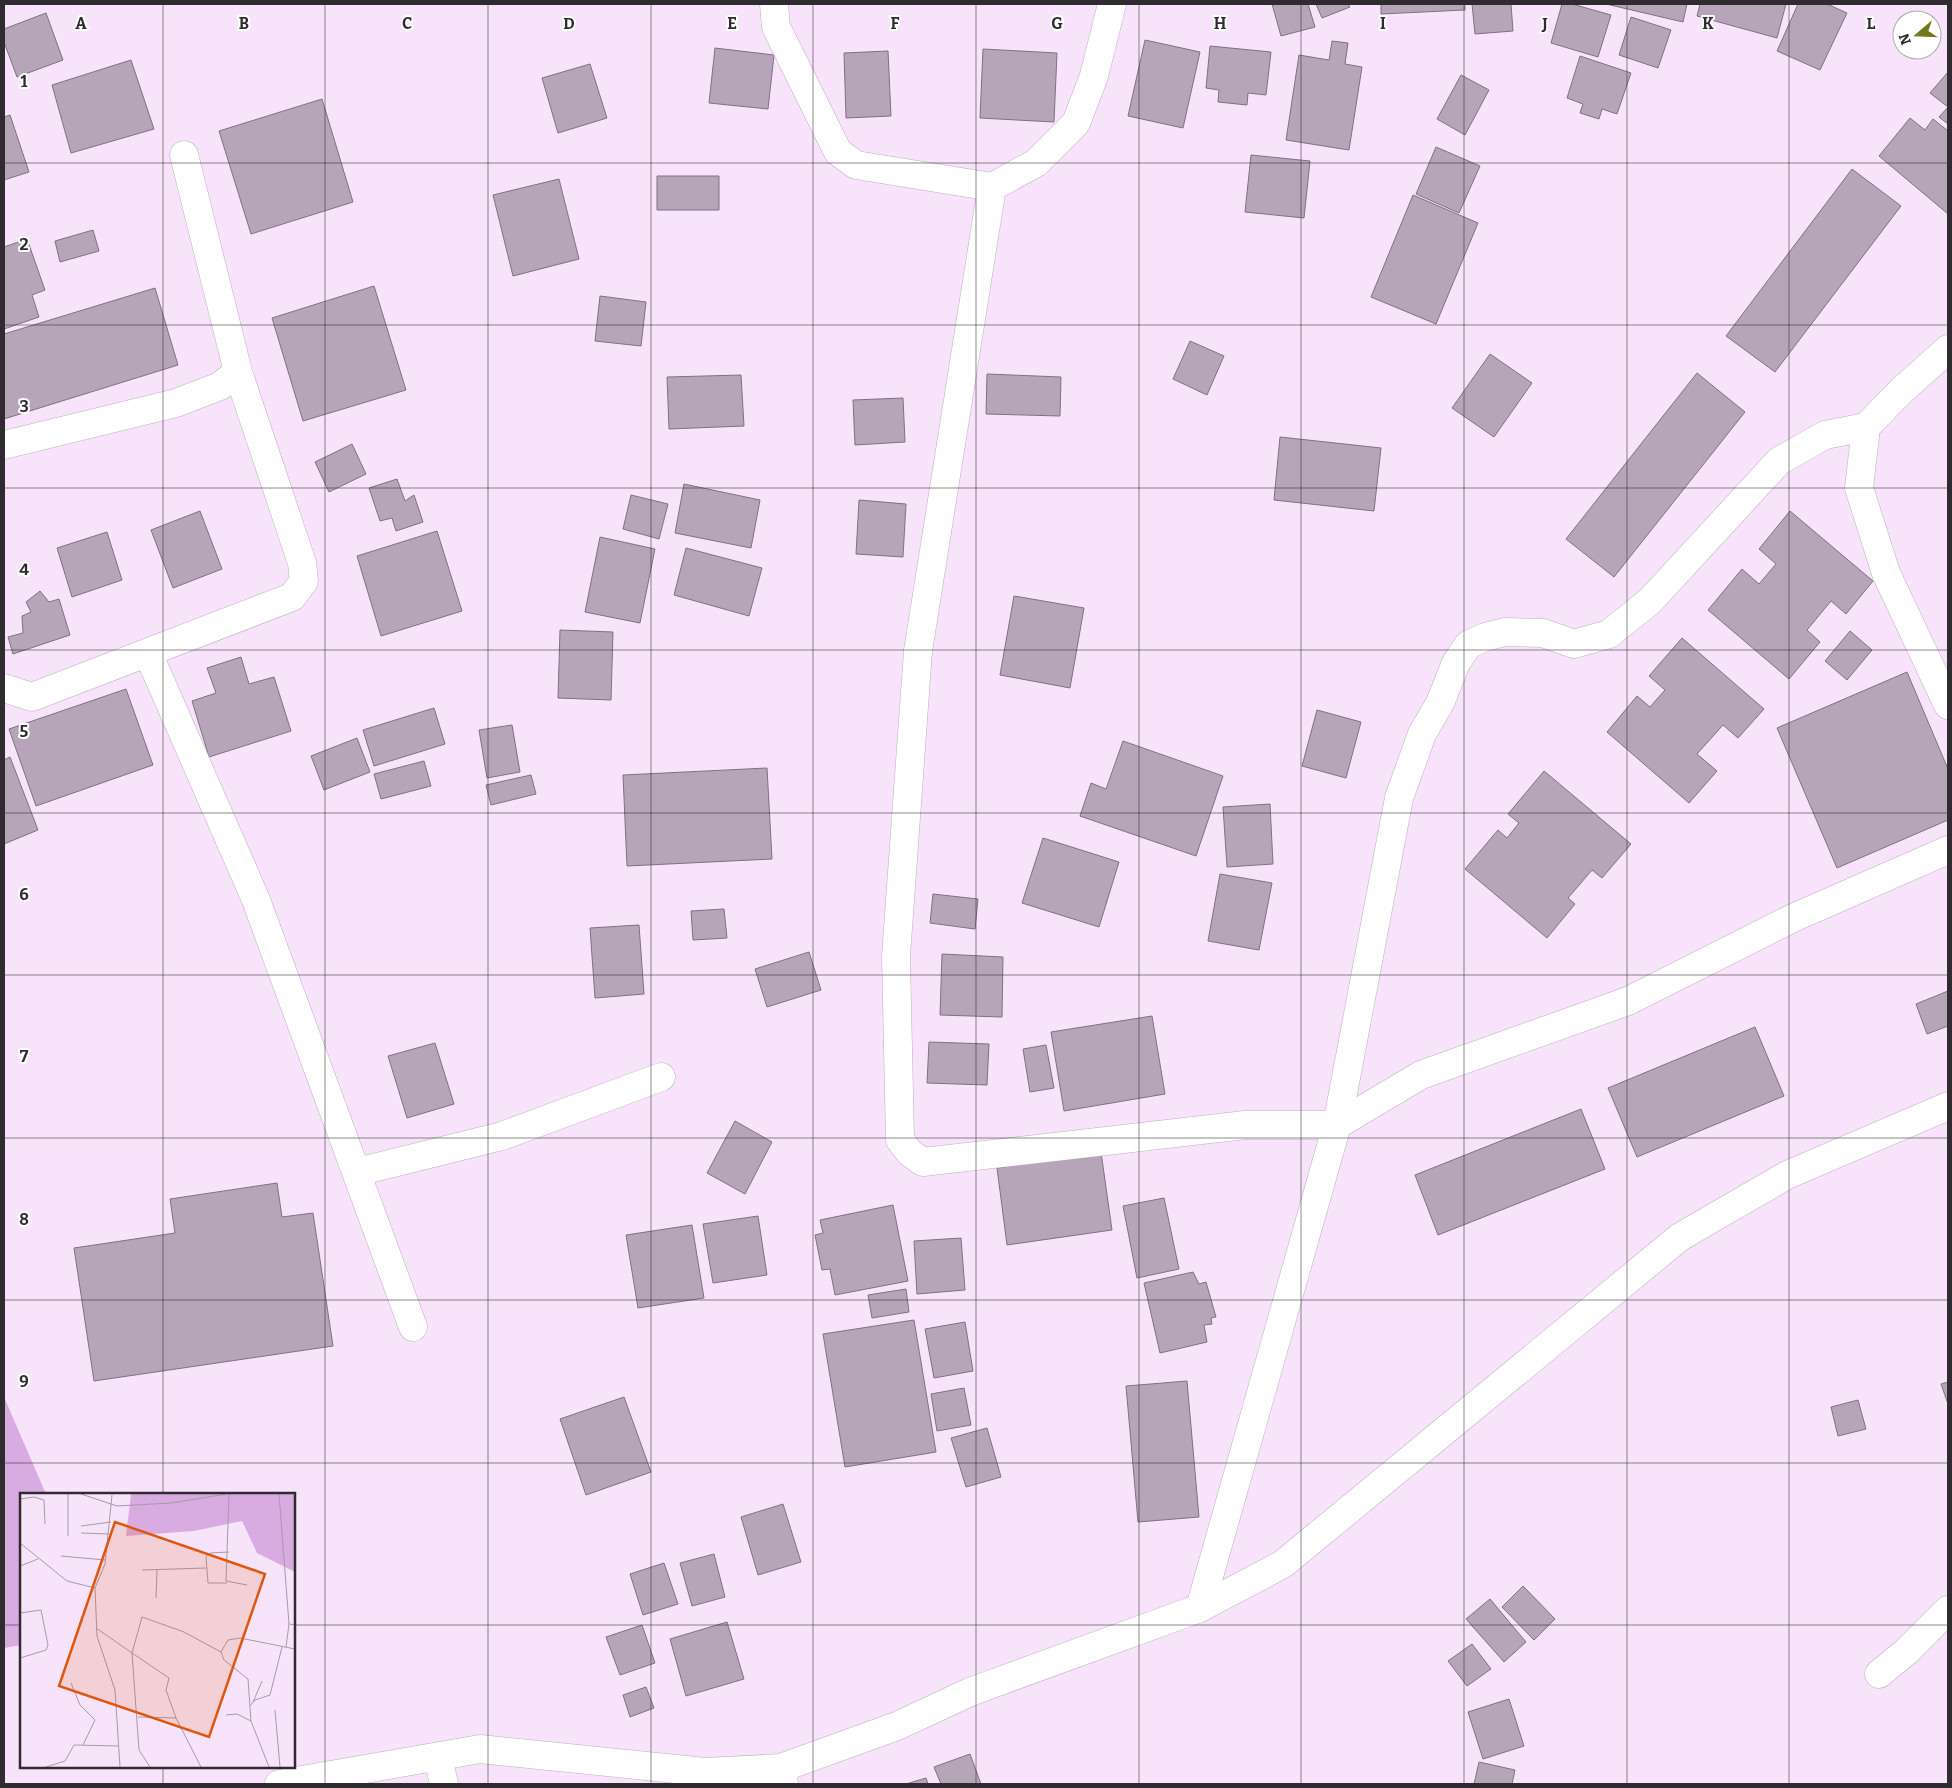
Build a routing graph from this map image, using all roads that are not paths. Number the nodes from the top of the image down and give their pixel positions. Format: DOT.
graph roads {
  1 [pos="774,4"];
  2 [pos="1112,4"];
  3 [pos="184,155"];
  4 [pos="992,187"];
  5 [pos="1948,350"];
  6 [pos="238,372"];
  7 [pos="1866,427"];
  8 [pos="4,445"];
  9 [pos="148,653"];
  10 [pos="4,688"];
  11 [pos="1948,705"];
  12 [pos="1948,850"];
  13 [pos="661,1077"];
  14 [pos="1948,1106"];
  15 [pos="1337,1125"];
  16 [pos="357,1172"];
  17 [pos="412,1327"];
  18 [pos="1200,1608"];
  19 [pos="1948,1610"];
  20 [pos="1879,1674"];
  21 [pos="438,1757"];
  22 [pos="783,1776"];
  23 [pos="279,1784"];
  24 [pos="444,1784"];
  1 -- 4 [label="street"];
  2 -- 4 [label="street"];
  3 -- 6 [label="street"];
  4 -- 15 [label="street"];
  5 -- 7 [label="street"];
  6 -- 8 [label="street"];
  6 -- 9 [label="street"];
  7 -- 11 [label="street"];
  7 -- 15 [label="street"];
  9 -- 10 [label="street"];
  9 -- 16 [label="street"];
  12 -- 15 [label="street"];
  13 -- 16 [label="street"];
  14 -- 18 [label="street"];
  15 -- 18 [label="street"];
  16 -- 17 [label="street"];
  18 -- 22 [label="street"];
  19 -- 20 [label="street"];
  21 -- 22 [label="street"];
  21 -- 23 [label="street"];
  21 -- 24 [label="street"];
}
